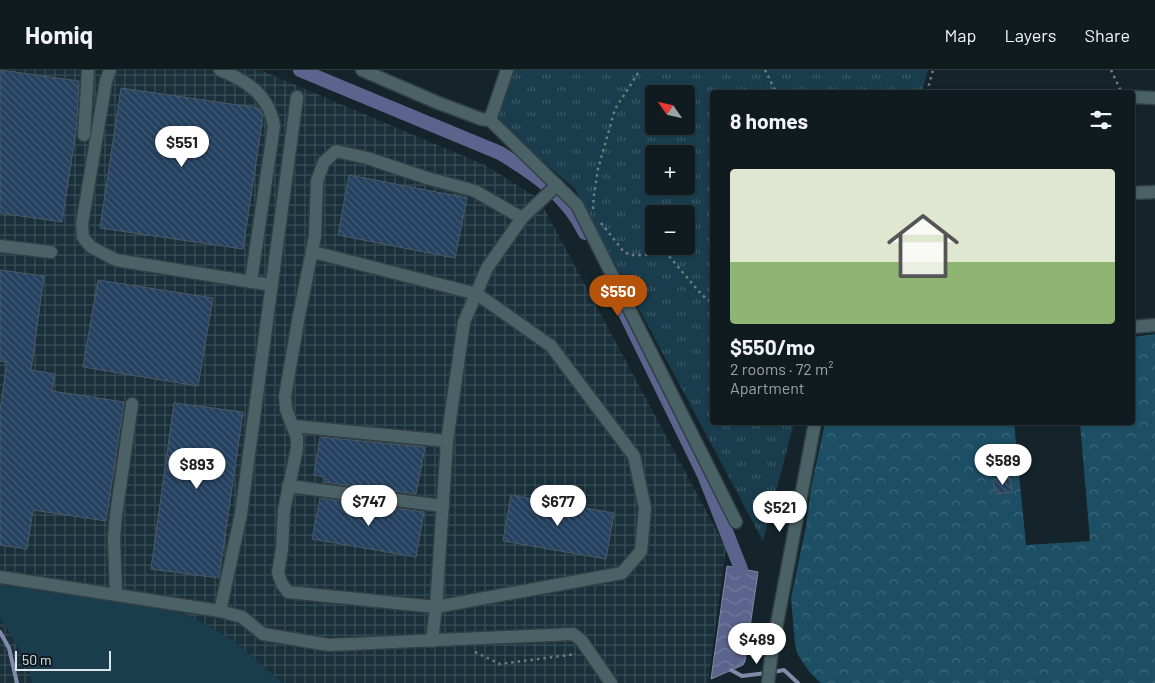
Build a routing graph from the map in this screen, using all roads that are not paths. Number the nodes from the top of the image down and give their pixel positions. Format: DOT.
graph roads {
  1 [pos="88,70"];
  2 [pos="110,70"];
  3 [pos="220,70"];
  4 [pos="362,70"];
  5 [pos="507,70"];
  6 [pos="296,97"];
  7 [pos="1135,97"];
  8 [pos="1155,98"];
  9 [pos="490,120"];
  10 [pos="84,135"];
  11 [pos="557,185"];
  12 [pos="1155,192"];
  13 [pos="1135,194"];
  14 [pos="522,218"];
  15 [pos="0,246"];
  16 [pos="51,252"];
  17 [pos="313,252"];
  18 [pos="251,281"];
  19 [pos="272,284"];
  20 [pos="477,294"];
  21 [pos="1155,325"];
  22 [pos="1135,327"];
  23 [pos="132,404"];
  24 [pos="814,425"];
  25 [pos="293,426"];
  26 [pos="447,441"];
  27 [pos="288,486"];
  28 [pos="443,506"];
  29 [pos="736,522"];
  30 [pos="0,578"];
  31 [pos="116,594"];
  32 [pos="436,607"];
  33 [pos="220,611"];
  34 [pos="432,641"];
  35 [pos="610,682"];
  36 [pos="596,683"];
  37 [pos="768,683"];
  1 -- 10 [label="street"];
  2 -- 18 [label="street"];
  3 -- 18 [label="street"];
  4 -- 9 [label="street"];
  5 -- 9 [label="street"];
  6 -- 19 [label="street"];
  7 -- 8 [label="street"];
  9 -- 11 [label="street"];
  11 -- 14 [label="street"];
  11 -- 29 [label="street"];
  12 -- 13 [label="street"];
  14 -- 17 [label="street"];
  14 -- 20 [label="street"];
  15 -- 16 [label="street"];
  17 -- 20 [label="street"];
  17 -- 25 [label="street"];
  18 -- 19 [label="street"];
  19 -- 33 [label="street"];
  20 -- 26 [label="street"];
  20 -- 32 [label="street"];
  21 -- 22 [label="street"];
  23 -- 31 [label="street"];
  24 -- 37 [label="street"];
  25 -- 26 [label="street"];
  25 -- 27 [label="street"];
  26 -- 28 [label="street"];
  27 -- 28 [label="street"];
  27 -- 32 [label="street"];
  28 -- 32 [label="street"];
  30 -- 31 [label="street"];
  31 -- 33 [label="street"];
  32 -- 34 [label="street"];
  33 -- 34 [label="street"];
  34 -- 35 [label="street"];
  35 -- 36 [label="street"];
}
